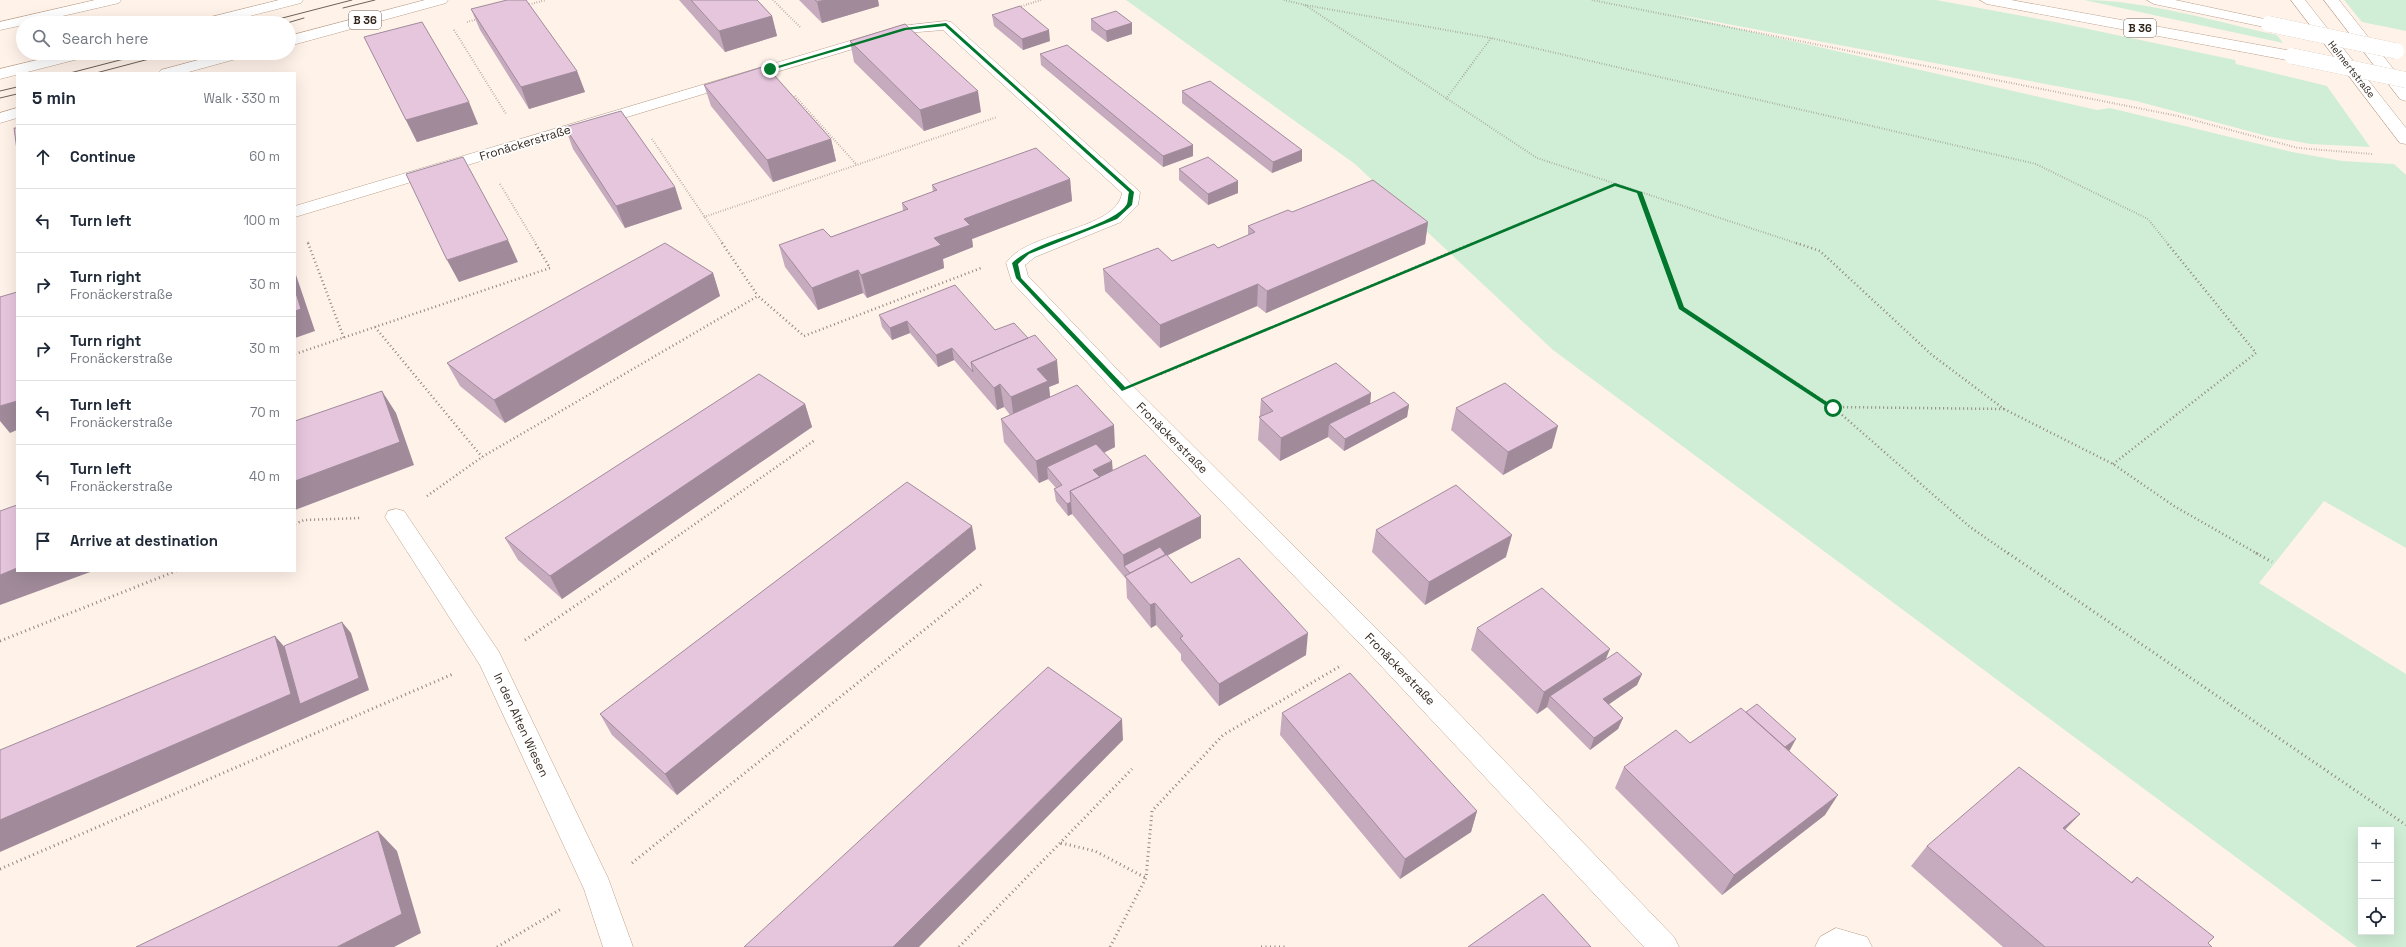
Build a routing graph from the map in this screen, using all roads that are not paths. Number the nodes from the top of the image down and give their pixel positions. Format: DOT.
graph roads {
  1 [pos="114,0"];
  2 [pos="296,0"];
  3 [pos="441,0"];
  4 [pos="1987,0"];
  5 [pos="2062,0"];
  6 [pos="2154,0"];
  7 [pos="2298,0"];
  8 [pos="2331,0"];
  9 [pos="44,16"];
  10 [pos="232,16"];
  11 [pos="16,22"];
  12 [pos="0,26"];
  13 [pos="296,38"];
  14 [pos="2401,52"];
  15 [pos="2292,56"];
  16 [pos="57,60"];
  17 [pos="216,60"];
  18 [pos="171,72"];
  19 [pos="0,74"];
  20 [pos="2406,80"];
  21 [pos="2406,96"];
  22 [pos="16,113"];
  23 [pos="0,118"];
  24 [pos="2406,139"];
  25 [pos="296,212"];
  26 [pos="396,517"];
  27 [pos="618,947"];
  28 [pos="1664,947"];
  29 [pos="1830,947"];
  30 [pos="1857,947"];
  1 -- 9 [label="main road"];
  2 -- 10 [label="main road"];
  3 -- 13 [label="main road, B 36"];
  4 -- 15 [label="main road, B 36"];
  5 -- 15 [label="main road, B 36"];
  6 -- 14 [label="main road, bridge"];
  7 -- 24 [label="main road, Helmertstraße"];
  8 -- 21 [label="main road"];
  11 -- 12 [label="main road"];
  15 -- 20 [label="main road, B 36, bridge"];
  16 -- 19 [label="main road"];
  17 -- 18 [label="main road"];
  22 -- 23 [label="main road"];
  25 -- 28 [label="main road, Fronäckerstraße"];
  26 -- 27 [label="main road, In den Alten Wiesen"];
  29 -- 30 [label="main road"];
}
